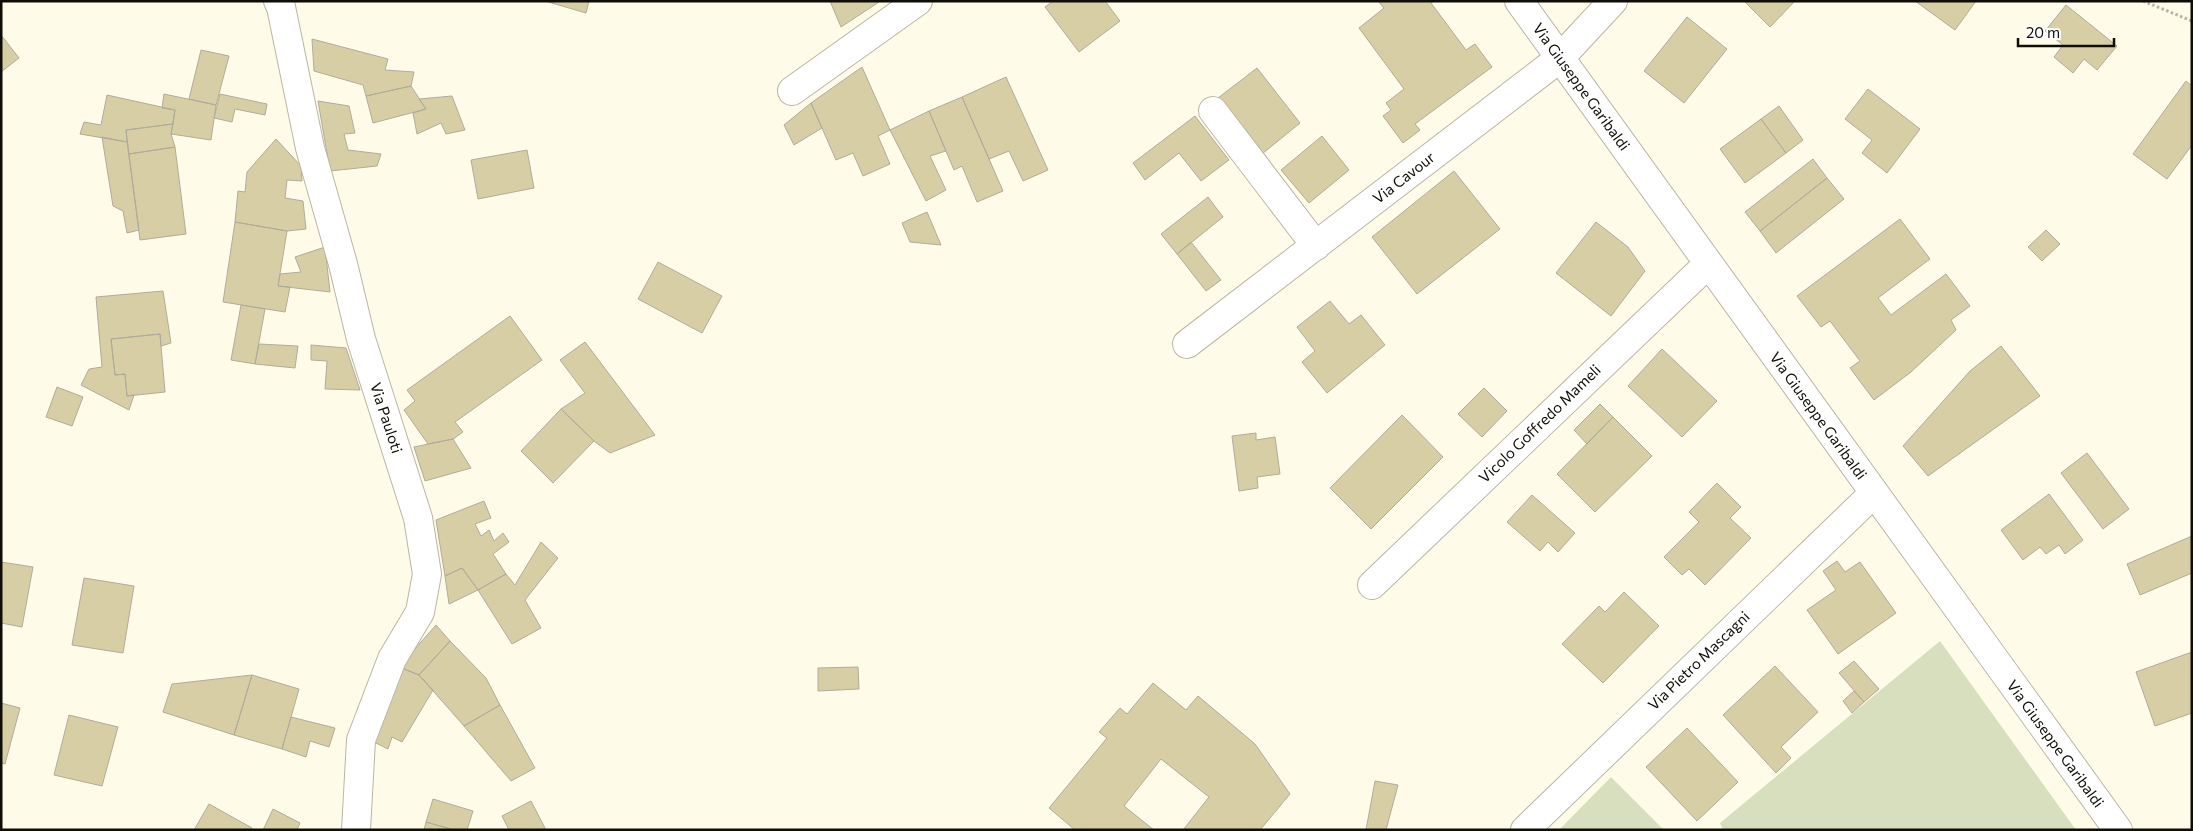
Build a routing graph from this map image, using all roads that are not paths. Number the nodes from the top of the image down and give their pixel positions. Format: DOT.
graph roads {
  1 [pos="278,1"];
  2 [pos="918,1"];
  3 [pos="1519,1"];
  4 [pos="1612,1"];
  5 [pos="1560,58"];
  6 [pos="792,91"];
  7 [pos="1213,111"];
  8 [pos="1316,246"];
  9 [pos="1708,264"];
  10 [pos="1187,344"];
  11 [pos="1874,493"];
  12 [pos="1372,585"];
  13 [pos="356,830"];
  14 [pos="1525,830"];
  15 [pos="2118,830"];
  1 -- 13 [label="street, Via Pauloti"];
  2 -- 6 [label="street"];
  3 -- 5 [label="street, Via Giuseppe Garibaldi"];
  4 -- 5 [label="street, Via Cavour"];
  5 -- 8 [label="street, Via Cavour"];
  5 -- 9 [label="street, Via Giuseppe Garibaldi"];
  7 -- 8 [label="street"];
  8 -- 10 [label="street, Via Cavour"];
  9 -- 11 [label="street, Via Giuseppe Garibaldi"];
  9 -- 12 [label="street, Vicolo Goffredo Mameli"];
  11 -- 14 [label="street, Via Pietro Mascagni"];
  11 -- 15 [label="street, Via Giuseppe Garibaldi"];
}
